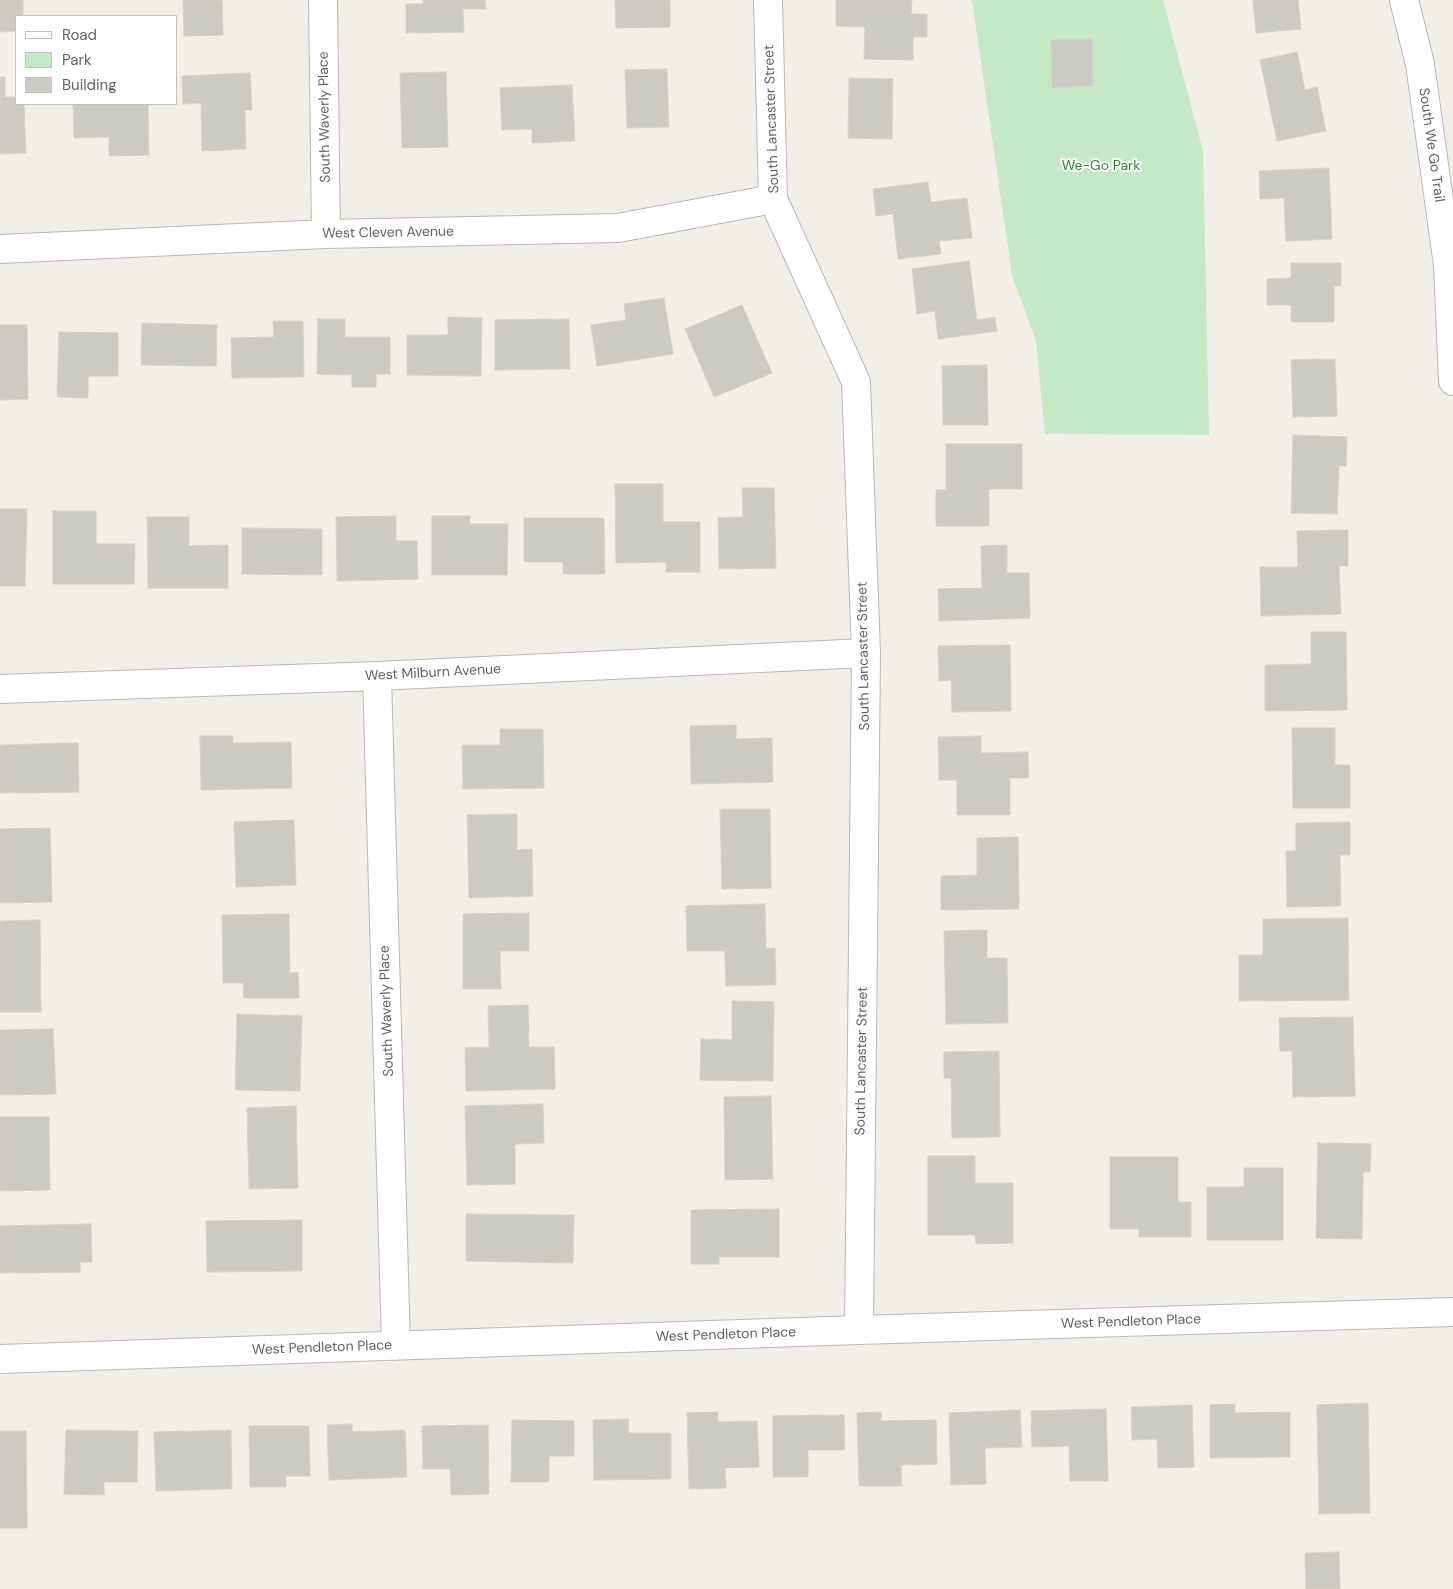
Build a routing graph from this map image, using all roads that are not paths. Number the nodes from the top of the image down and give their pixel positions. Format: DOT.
graph roads {
  1 [pos="323,0"];
  2 [pos="768,0"];
  3 [pos="1404,0"];
  4 [pos="773,199"];
  5 [pos="326,234"];
  6 [pos="0,249"];
  7 [pos="1453,381"];
  8 [pos="866,652"];
  9 [pos="377,676"];
  10 [pos="0,689"];
  11 [pos="1453,1312"];
  12 [pos="859,1330"];
  13 [pos="396,1346"];
  14 [pos="0,1359"];
  1 -- 5 [label="street, South Waverly Place"];
  2 -- 4 [label="street, South Lancaster Street"];
  3 -- 7 [label="street, South We Go Trail"];
  4 -- 5 [label="street, West Cleven Avenue"];
  4 -- 8 [label="street, South Lancaster Street"];
  5 -- 6 [label="street, West Cleven Avenue"];
  8 -- 9 [label="street, West Milburn Avenue"];
  8 -- 12 [label="street, South Lancaster Street"];
  9 -- 10 [label="street, West Milburn Avenue"];
  9 -- 13 [label="street, South Waverly Place"];
  11 -- 12 [label="street, West Pendleton Place"];
  12 -- 13 [label="street, West Pendleton Place"];
  13 -- 14 [label="street, West Pendleton Place"];
}
